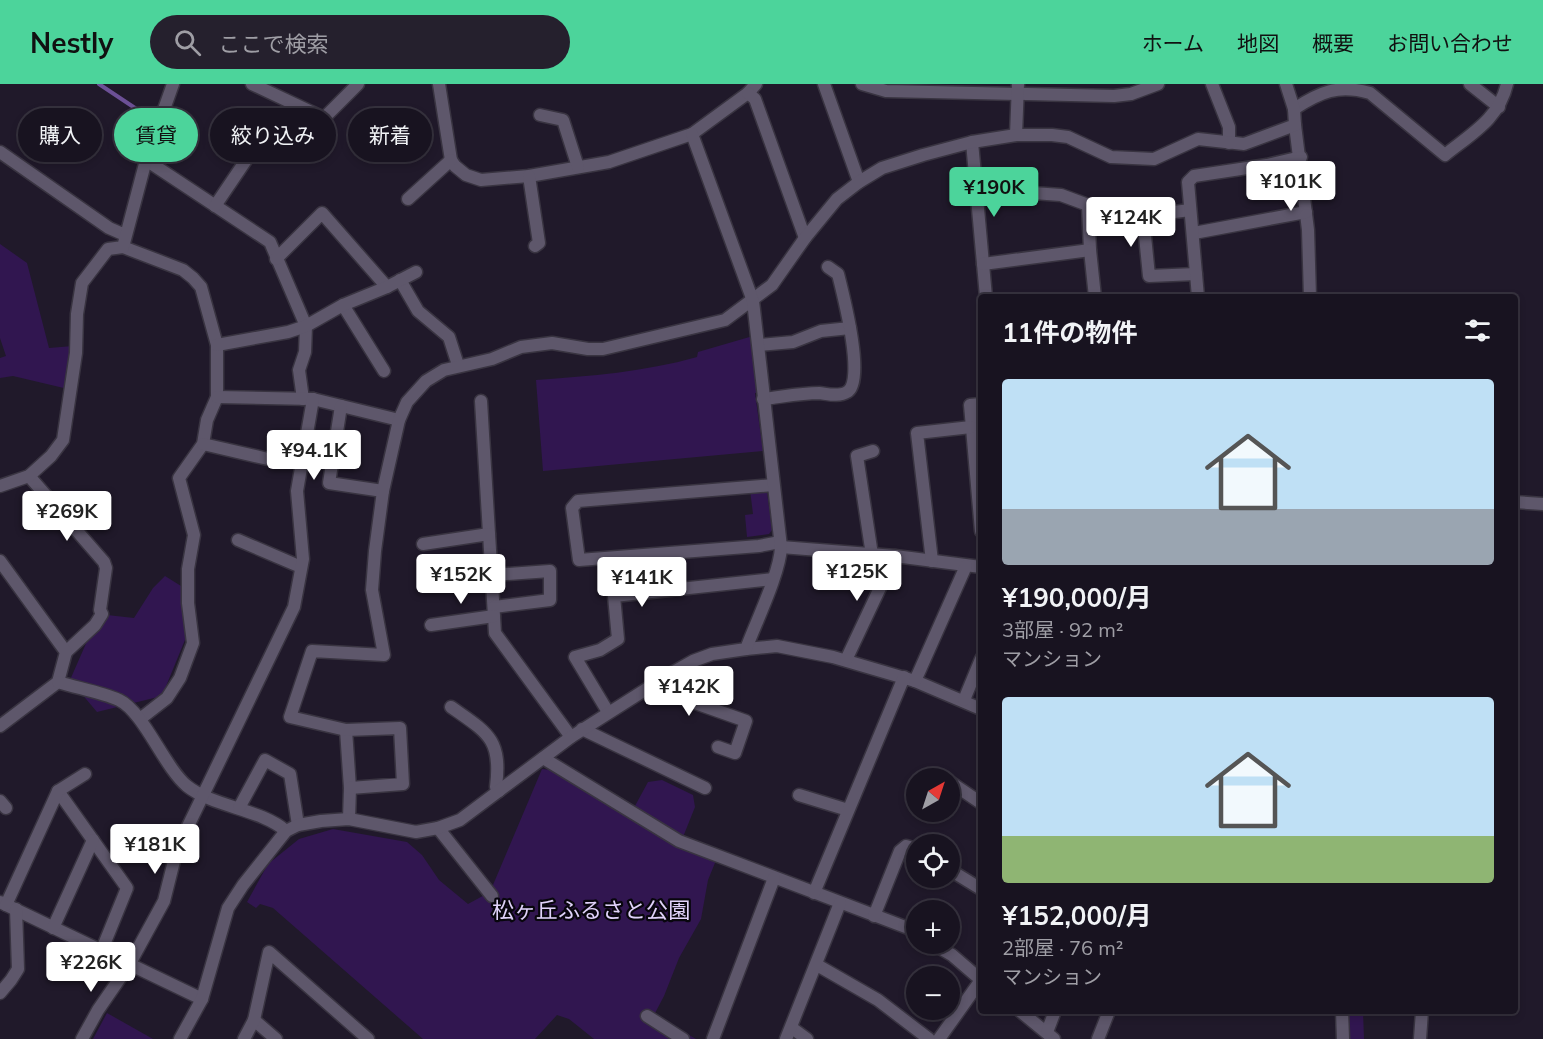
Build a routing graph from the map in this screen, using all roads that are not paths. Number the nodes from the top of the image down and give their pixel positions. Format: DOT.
graph roads {
  1 [pos="173,84"];
  2 [pos="252,84"];
  3 [pos="358,84"];
  4 [pos="439,84"];
  5 [pos="824,84"];
  6 [pos="862,84"];
  7 [pos="1212,84"];
  8 [pos="1286,84"];
  9 [pos="1470,84"];
  10 [pos="1508,84"];
  11 [pos="1154,85"];
  12 [pos="1358,87"];
  13 [pos="752,88"];
  14 [pos="1018,89"];
  15 [pos="1499,107"];
  16 [pos="164,108"];
  17 [pos="1294,109"];
  18 [pos="540,115"];
  19 [pos="1295,125"];
  20 [pos="692,134"];
  21 [pos="1016,135"];
  22 [pos="972,142"];
  23 [pos="1229,143"];
  24 [pos="0,152"];
  25 [pos="1300,157"];
  26 [pos="452,160"];
  27 [pos="145,162"];
  28 [pos="149,162"];
  29 [pos="245,162"];
  30 [pos="578,167"];
  31 [pos="529,176"];
  32 [pos="859,182"];
  33 [pos="976,189"];
  34 [pos="408,199"];
  35 [pos="215,206"];
  36 [pos="1190,210"];
  37 [pos="1306,212"];
  38 [pos="1194,233"];
  39 [pos="805,238"];
  40 [pos="124,241"];
  41 [pos="535,246"];
  42 [pos="1090,250"];
  43 [pos="276,259"];
  44 [pos="983,264"];
  45 [pos="828,267"];
  46 [pos="416,272"];
  47 [pos="1196,274"];
  48 [pos="400,280"];
  49 [pos="387,287"];
  50 [pos="986,294"];
  51 [pos="1095,294"];
  52 [pos="1198,294"];
  53 [pos="1310,294"];
  54 [pos="753,301"];
  55 [pos="343,305"];
  56 [pos="306,326"];
  57 [pos="850,328"];
  58 [pos="217,345"];
  59 [pos="759,345"];
  60 [pos="458,365"];
  61 [pos="384,371"];
  62 [pos="217,397"];
  63 [pos="308,399"];
  64 [pos="763,399"];
  65 [pos="481,401"];
  66 [pos="978,404"];
  67 [pos="341,406"];
  68 [pos="399,420"];
  69 [pos="971,427"];
  70 [pos="203,444"];
  71 [pos="873,452"];
  72 [pos="268,459"];
  73 [pos="29,476"];
  74 [pos="773,484"];
  75 [pos="0,486"];
  76 [pos="383,492"];
  77 [pos="978,500"];
  78 [pos="1518,501"];
  79 [pos="1543,504"];
  80 [pos="489,534"];
  81 [pos="238,540"];
  82 [pos="423,544"];
  83 [pos="781,544"];
  84 [pos="872,555"];
  85 [pos="896,556"];
  86 [pos="0,561"];
  87 [pos="932,561"];
  88 [pos="966,566"];
  89 [pos="301,567"];
  90 [pos="978,567"];
  91 [pos="492,575"];
  92 [pos="773,579"];
  93 [pos="494,612"];
  94 [pos="431,625"];
  95 [pos="746,649"];
  96 [pos="66,652"];
  97 [pos="846,660"];
  98 [pos="978,666"];
  99 [pos="910,679"];
  100 [pos="58,682"];
  101 [pos="650,687"];
  102 [pos="964,700"];
  103 [pos="451,707"];
  104 [pos="978,707"];
  105 [pos="608,712"];
  106 [pos="140,720"];
  107 [pos="0,726"];
  108 [pos="582,729"];
  109 [pos="346,730"];
  110 [pos="571,737"];
  111 [pos="718,747"];
  112 [pos="543,758"];
  113 [pos="85,774"];
  114 [pos="350,788"];
  115 [pos="705,788"];
  116 [pos="960,789"];
  117 [pos="58,791"];
  118 [pos="499,791"];
  119 [pos="799,795"];
  120 [pos="204,797"];
  121 [pos="978,801"];
  122 [pos="238,808"];
  123 [pos="848,810"];
  124 [pos="349,819"];
  125 [pos="298,825"];
  126 [pos="438,828"];
  127 [pos="286,831"];
  128 [pos="93,840"];
  129 [pos="906,846"];
  130 [pos="960,876"];
  131 [pos="774,878"];
  132 [pos="978,887"];
  133 [pos="814,893"];
  134 [pos="492,896"];
  135 [pos="840,903"];
  136 [pos="7,905"];
  137 [pos="874,916"];
  138 [pos="906,927"];
  139 [pos="53,928"];
  140 [pos="101,952"];
  141 [pos="950,954"];
  142 [pos="129,965"];
  143 [pos="817,965"];
  144 [pos="978,977"];
  145 [pos="978,984"];
  146 [pos="0,993"];
  147 [pos="202,999"];
  148 [pos="1024,1014"];
  149 [pos="1055,1014"];
  150 [pos="1108,1014"];
  151 [pos="1342,1014"];
  152 [pos="1422,1014"];
  153 [pos="646,1016"];
  154 [pos="254,1020"];
  155 [pos="789,1033"];
  156 [pos="1051,1036"];
  157 [pos="82,1039"];
  158 [pos="180,1039"];
  159 [pos="244,1039"];
  160 [pos="276,1039"];
  161 [pos="368,1039"];
  162 [pos="683,1039"];
  163 [pos="713,1039"];
  164 [pos="807,1039"];
  165 [pos="929,1039"];
  166 [pos="939,1039"];
  167 [pos="1098,1039"];
  168 [pos="1343,1039"];
  169 [pos="1420,1039"];
  1 -- 16 [label="street"];
  2 -- 3 [label="street"];
  4 -- 26 [label="street"];
  5 -- 32 [label="street"];
  6 -- 14 [label="street"];
  7 -- 23 [label="street"];
  8 -- 17 [label="street"];
  9 -- 15 [label="street"];
  10 -- 15 [label="street"];
  11 -- 14 [label="street"];
  12 -- 15 [label="street"];
  12 -- 17 [label="street"];
  13 -- 20 [label="street"];
  13 -- 39 [label="street"];
  14 -- 21 [label="street"];
  17 -- 19 [label="street"];
  18 -- 30 [label="street"];
  19 -- 23 [label="street"];
  19 -- 25 [label="street"];
  20 -- 30 [label="street"];
  20 -- 54 [label="street"];
  21 -- 22 [label="street"];
  21 -- 23 [label="street"];
  22 -- 32 [label="street"];
  22 -- 33 [label="street"];
  24 -- 40 [label="street"];
  25 -- 36 [label="street"];
  25 -- 37 [label="street"];
  26 -- 31 [label="street"];
  26 -- 34 [label="street"];
  27 -- 40 [label="street"];
  28 -- 35 [label="street"];
  29 -- 35 [label="street"];
  30 -- 31 [label="street"];
  31 -- 41 [label="street"];
  32 -- 39 [label="street"];
  33 -- 42 [label="street"];
  33 -- 44 [label="street"];
  35 -- 43 [label="street"];
  36 -- 38 [label="street"];
  36 -- 47 [label="street"];
  37 -- 38 [label="street"];
  37 -- 53 [label="street"];
  38 -- 47 [label="street"];
  39 -- 54 [label="street"];
  40 -- 58 [label="street"];
  40 -- 73 [label="street"];
  42 -- 44 [label="street"];
  42 -- 51 [label="street"];
  43 -- 49 [label="street"];
  43 -- 56 [label="street"];
  44 -- 50 [label="street"];
  45 -- 57 [label="street"];
  46 -- 48 [label="street"];
  47 -- 52 [label="street"];
  48 -- 49 [label="street"];
  48 -- 60 [label="street"];
  49 -- 55 [label="street"];
  54 -- 59 [label="street"];
  54 -- 60 [label="street"];
  55 -- 56 [label="street"];
  55 -- 61 [label="street"];
  56 -- 58 [label="street"];
  56 -- 63 [label="street"];
  57 -- 59 [label="street"];
  57 -- 64 [label="street"];
  58 -- 62 [label="street"];
  59 -- 64 [label="street"];
  60 -- 68 [label="street"];
  62 -- 63 [label="street"];
  62 -- 70 [label="street"];
  63 -- 67 [label="street"];
  63 -- 89 [label="street"];
  64 -- 74 [label="street"];
  65 -- 80 [label="street"];
  66 -- 69 [label="street"];
  67 -- 68 [label="street"];
  67 -- 76 [label="street"];
  68 -- 76 [label="street"];
  69 -- 77 [label="street"];
  69 -- 87 [label="street"];
  70 -- 72 [label="street"];
  70 -- 106 [label="street"];
  71 -- 84 [label="street"];
  73 -- 75 [label="street"];
  73 -- 96 [label="street"];
  74 -- 83 [label="street"];
  74 -- 83 [label="street"];
  76 -- 109 [label="street"];
  78 -- 79 [label="street"];
  80 -- 82 [label="street"];
  80 -- 91 [label="street"];
  81 -- 89 [label="street"];
  83 -- 84 [label="street"];
  83 -- 92 [label="street"];
  84 -- 85 [label="street"];
  85 -- 87 [label="street"];
  85 -- 97 [label="street"];
  86 -- 96 [label="street"];
  87 -- 88 [label="street"];
  88 -- 90 [label="street"];
  88 -- 99 [label="street"];
  89 -- 120 [label="street"];
  91 -- 93 [label="street"];
  91 -- 93 [label="street"];
  92 -- 95 [label="street"];
  92 -- 105 [label="street"];
  93 -- 94 [label="street"];
  93 -- 110 [label="street"];
  95 -- 97 [label="street"];
  95 -- 101 [label="street"];
  96 -- 100 [label="street"];
  97 -- 99 [label="street"];
  98 -- 102 [label="street"];
  99 -- 102 [label="street"];
  99 -- 123 [label="street"];
  100 -- 106 [label="street"];
  100 -- 107 [label="street"];
  101 -- 105 [label="street"];
  101 -- 111 [label="street"];
  102 -- 104 [label="street"];
  103 -- 118 [label="street"];
  105 -- 108 [label="street"];
  106 -- 120 [label="street"];
  108 -- 110 [label="street"];
  108 -- 115 [label="street"];
  109 -- 114 [label="street"];
  109 -- 114 [label="street"];
  110 -- 112 [label="street"];
  112 -- 118 [label="street"];
  112 -- 131 [label="street"];
  113 -- 117 [label="street"];
  114 -- 124 [label="street"];
  116 -- 121 [label="street"];
  117 -- 128 [label="street"];
  117 -- 136 [label="street"];
  118 -- 126 [label="street"];
  119 -- 123 [label="street"];
  120 -- 122 [label="street"];
  120 -- 142 [label="street"];
  122 -- 125 [label="street"];
  122 -- 127 [label="street"];
  123 -- 133 [label="street"];
  124 -- 125 [label="street"];
  124 -- 126 [label="street"];
  125 -- 127 [label="street"];
  126 -- 134 [label="street"];
  127 -- 147 [label="street"];
  128 -- 139 [label="street"];
  128 -- 140 [label="street"];
  129 -- 137 [label="street"];
  130 -- 132 [label="street"];
  131 -- 133 [label="street"];
  131 -- 163 [label="street"];
  133 -- 135 [label="street"];
  135 -- 137 [label="street"];
  135 -- 143 [label="street"];
  136 -- 139 [label="street"];
  136 -- 146 [label="street"];
  137 -- 138 [label="street"];
  139 -- 140 [label="street"];
  140 -- 142 [label="street"];
  141 -- 144 [label="street"];
  142 -- 147 [label="street"];
  142 -- 157 [label="street"];
  143 -- 155 [label="street"];
  143 -- 165 [label="street"];
  145 -- 166 [label="street"];
  147 -- 158 [label="street"];
  148 -- 156 [label="street"];
  149 -- 156 [label="street"];
  150 -- 167 [label="street"];
  151 -- 168 [label="street"];
  152 -- 169 [label="street"];
  153 -- 162 [label="street"];
  154 -- 159 [label="street"];
  154 -- 160 [label="street"];
  154 -- 161 [label="street"];
  155 -- 164 [label="street"];
}
